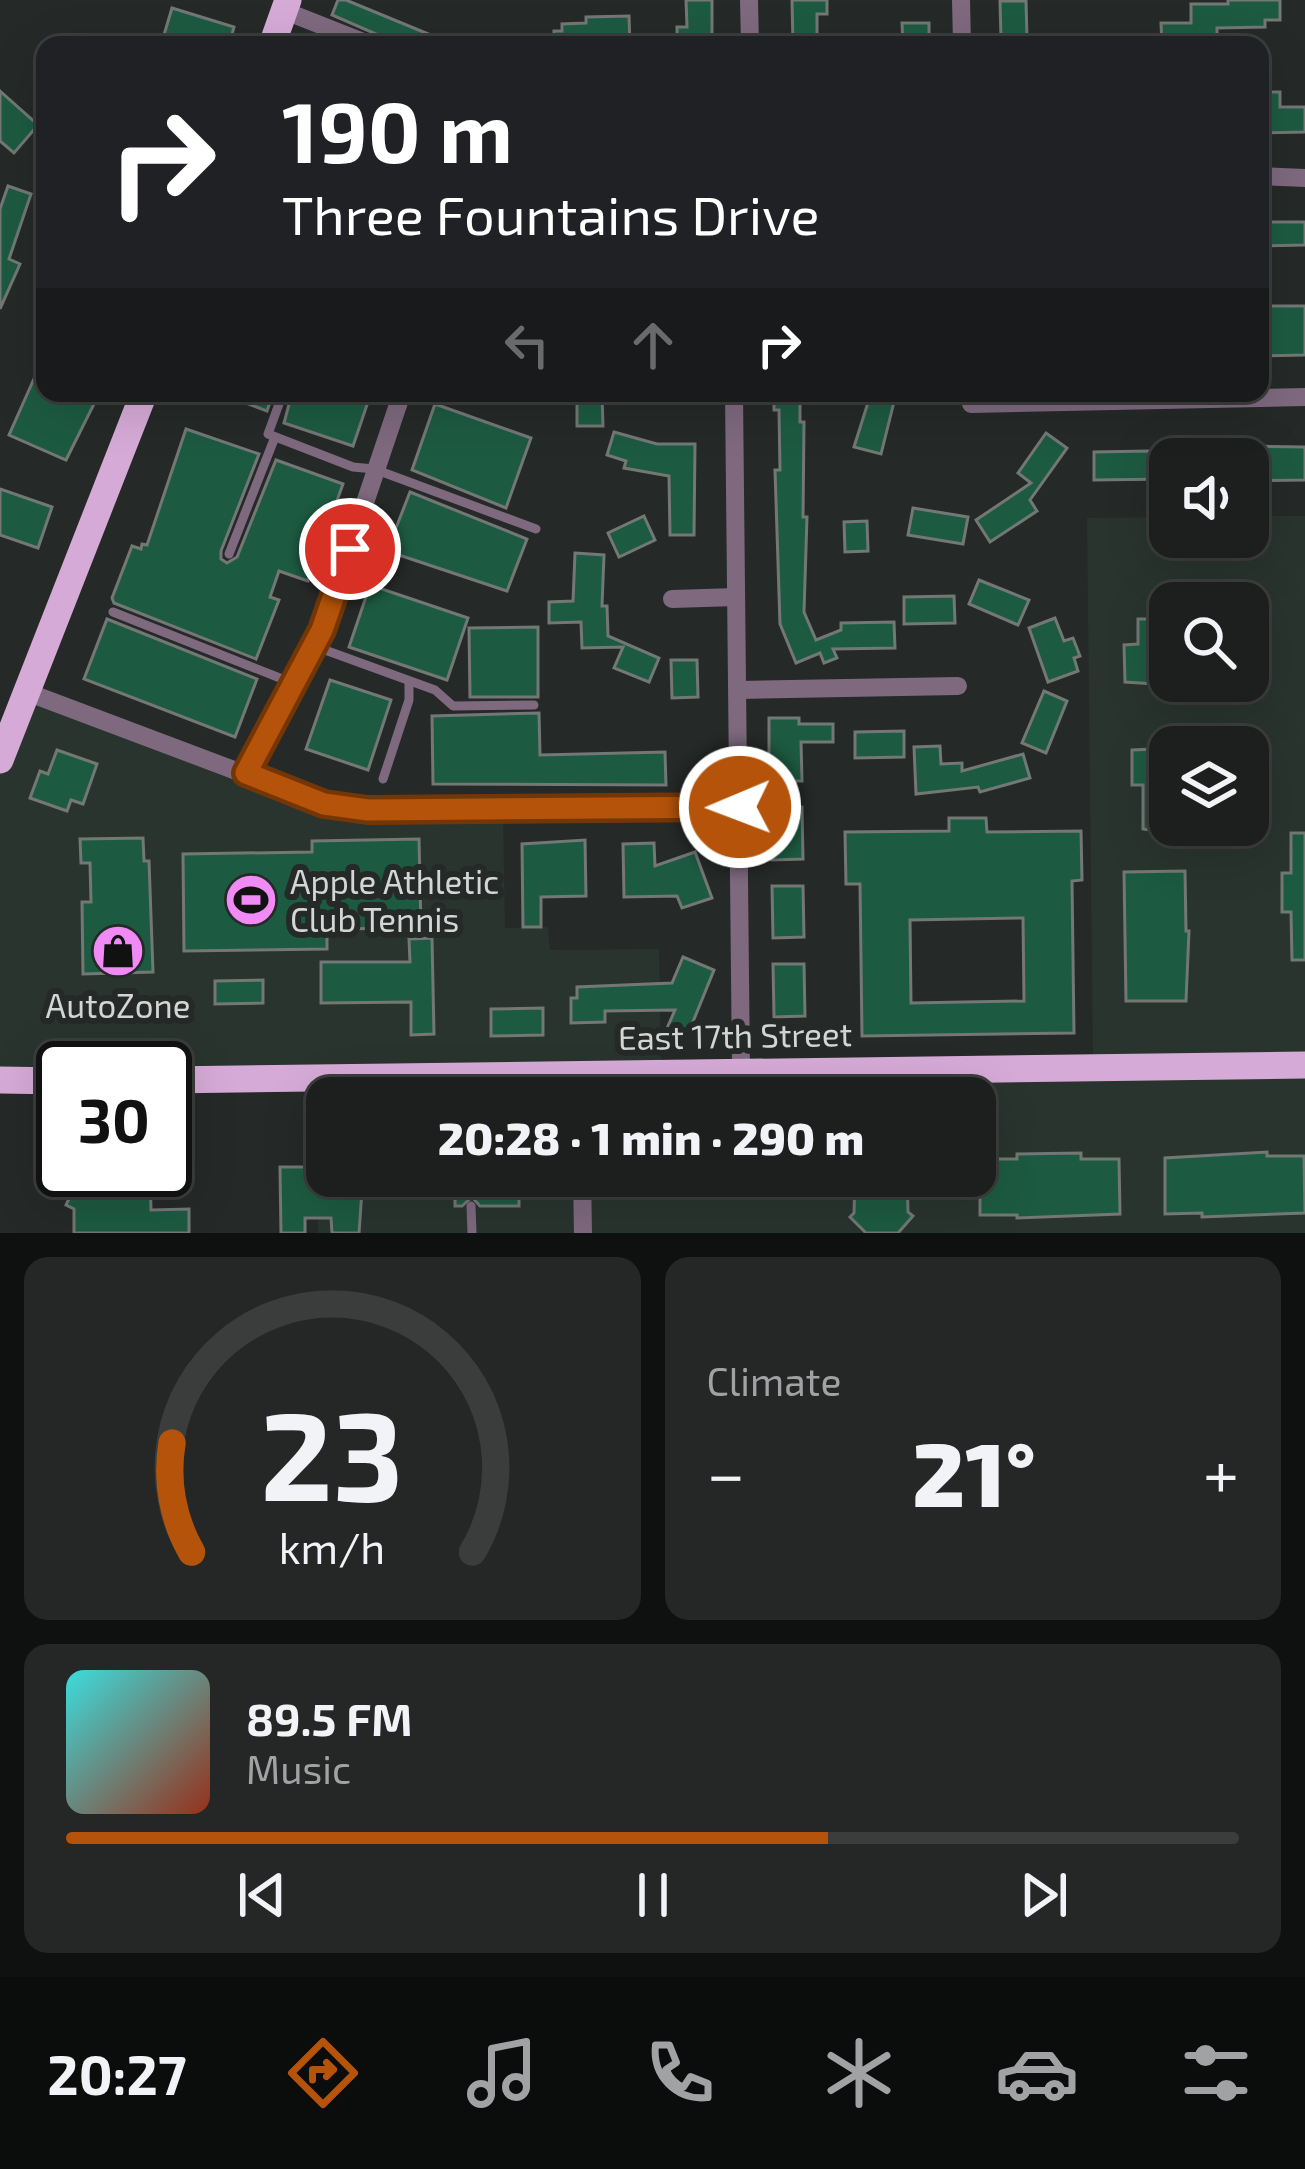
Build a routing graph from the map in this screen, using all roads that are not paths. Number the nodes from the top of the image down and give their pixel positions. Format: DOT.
graph roads {
  1 [pos="749,0"];
  2 [pos="961,0"];
  3 [pos="286,5"];
  4 [pos="275,36"];
  5 [pos="352,36"];
  6 [pos="750,36"];
  7 [pos="962,36"];
  8 [pos="1269,176"];
  9 [pos="1305,178"];
  10 [pos="1269,397"];
  11 [pos="1305,397"];
  12 [pos="140,402"];
  13 [pos="280,402"];
  14 [pos="399,402"];
  15 [pos="734,402"];
  16 [pos="275,436"];
  17 [pos="374,469"];
  18 [pos="536,529"];
  19 [pos="229,554"];
  20 [pos="736,597"];
  21 [pos="672,598"];
  22 [pos="113,611"];
  23 [pos="314,646"];
  24 [pos="409,681"];
  25 [pos="295,684"];
  26 [pos="958,686"];
  27 [pos="739,690"];
  28 [pos="24,692"];
  29 [pos="534,706"];
  30 [pos="0,760"];
  31 [pos="246,773"];
  32 [pos="383,779"];
  33 [pos="740,807"];
  34 [pos="1305,1065"];
  35 [pos="741,1072"];
  36 [pos="0,1080"];
  37 [pos="192,1080"];
  38 [pos="36,1081"];
  39 [pos="582,1197"];
  40 [pos="471,1206"];
  41 [pos="472,1233"];
  42 [pos="583,1233"];
  1 -- 6 [label="street"];
  2 -- 7 [label="street"];
  3 -- 4 [label="main road"];
  3 -- 5 [label="street"];
  8 -- 9 [label="street"];
  10 -- 11 [label="street"];
  12 -- 28 [label="main road"];
  13 -- 16 [label="lane"];
  14 -- 17 [label="street"];
  15 -- 20 [label="street"];
  16 -- 17 [label="lane"];
  16 -- 19 [label="lane"];
  17 -- 18 [label="lane"];
  17 -- 23 [label="street"];
  20 -- 21 [label="street"];
  20 -- 27 [label="street"];
  22 -- 25 [label="lane"];
  23 -- 24 [label="lane"];
  23 -- 25 [label="street"];
  24 -- 29 [label="lane"];
  24 -- 32 [label="lane"];
  25 -- 31 [label="street"];
  26 -- 27 [label="street"];
  27 -- 33 [label="street"];
  28 -- 30 [label="main road"];
  28 -- 31 [label="street"];
  31 -- 33 [label="street"];
  33 -- 35 [label="street"];
  34 -- 35 [label="main road, East 17th Street"];
  35 -- 37 [label="main road, East 17th Street"];
  36 -- 38 [label="main road"];
  39 -- 42 [label="street"];
  40 -- 41 [label="lane"];
}
